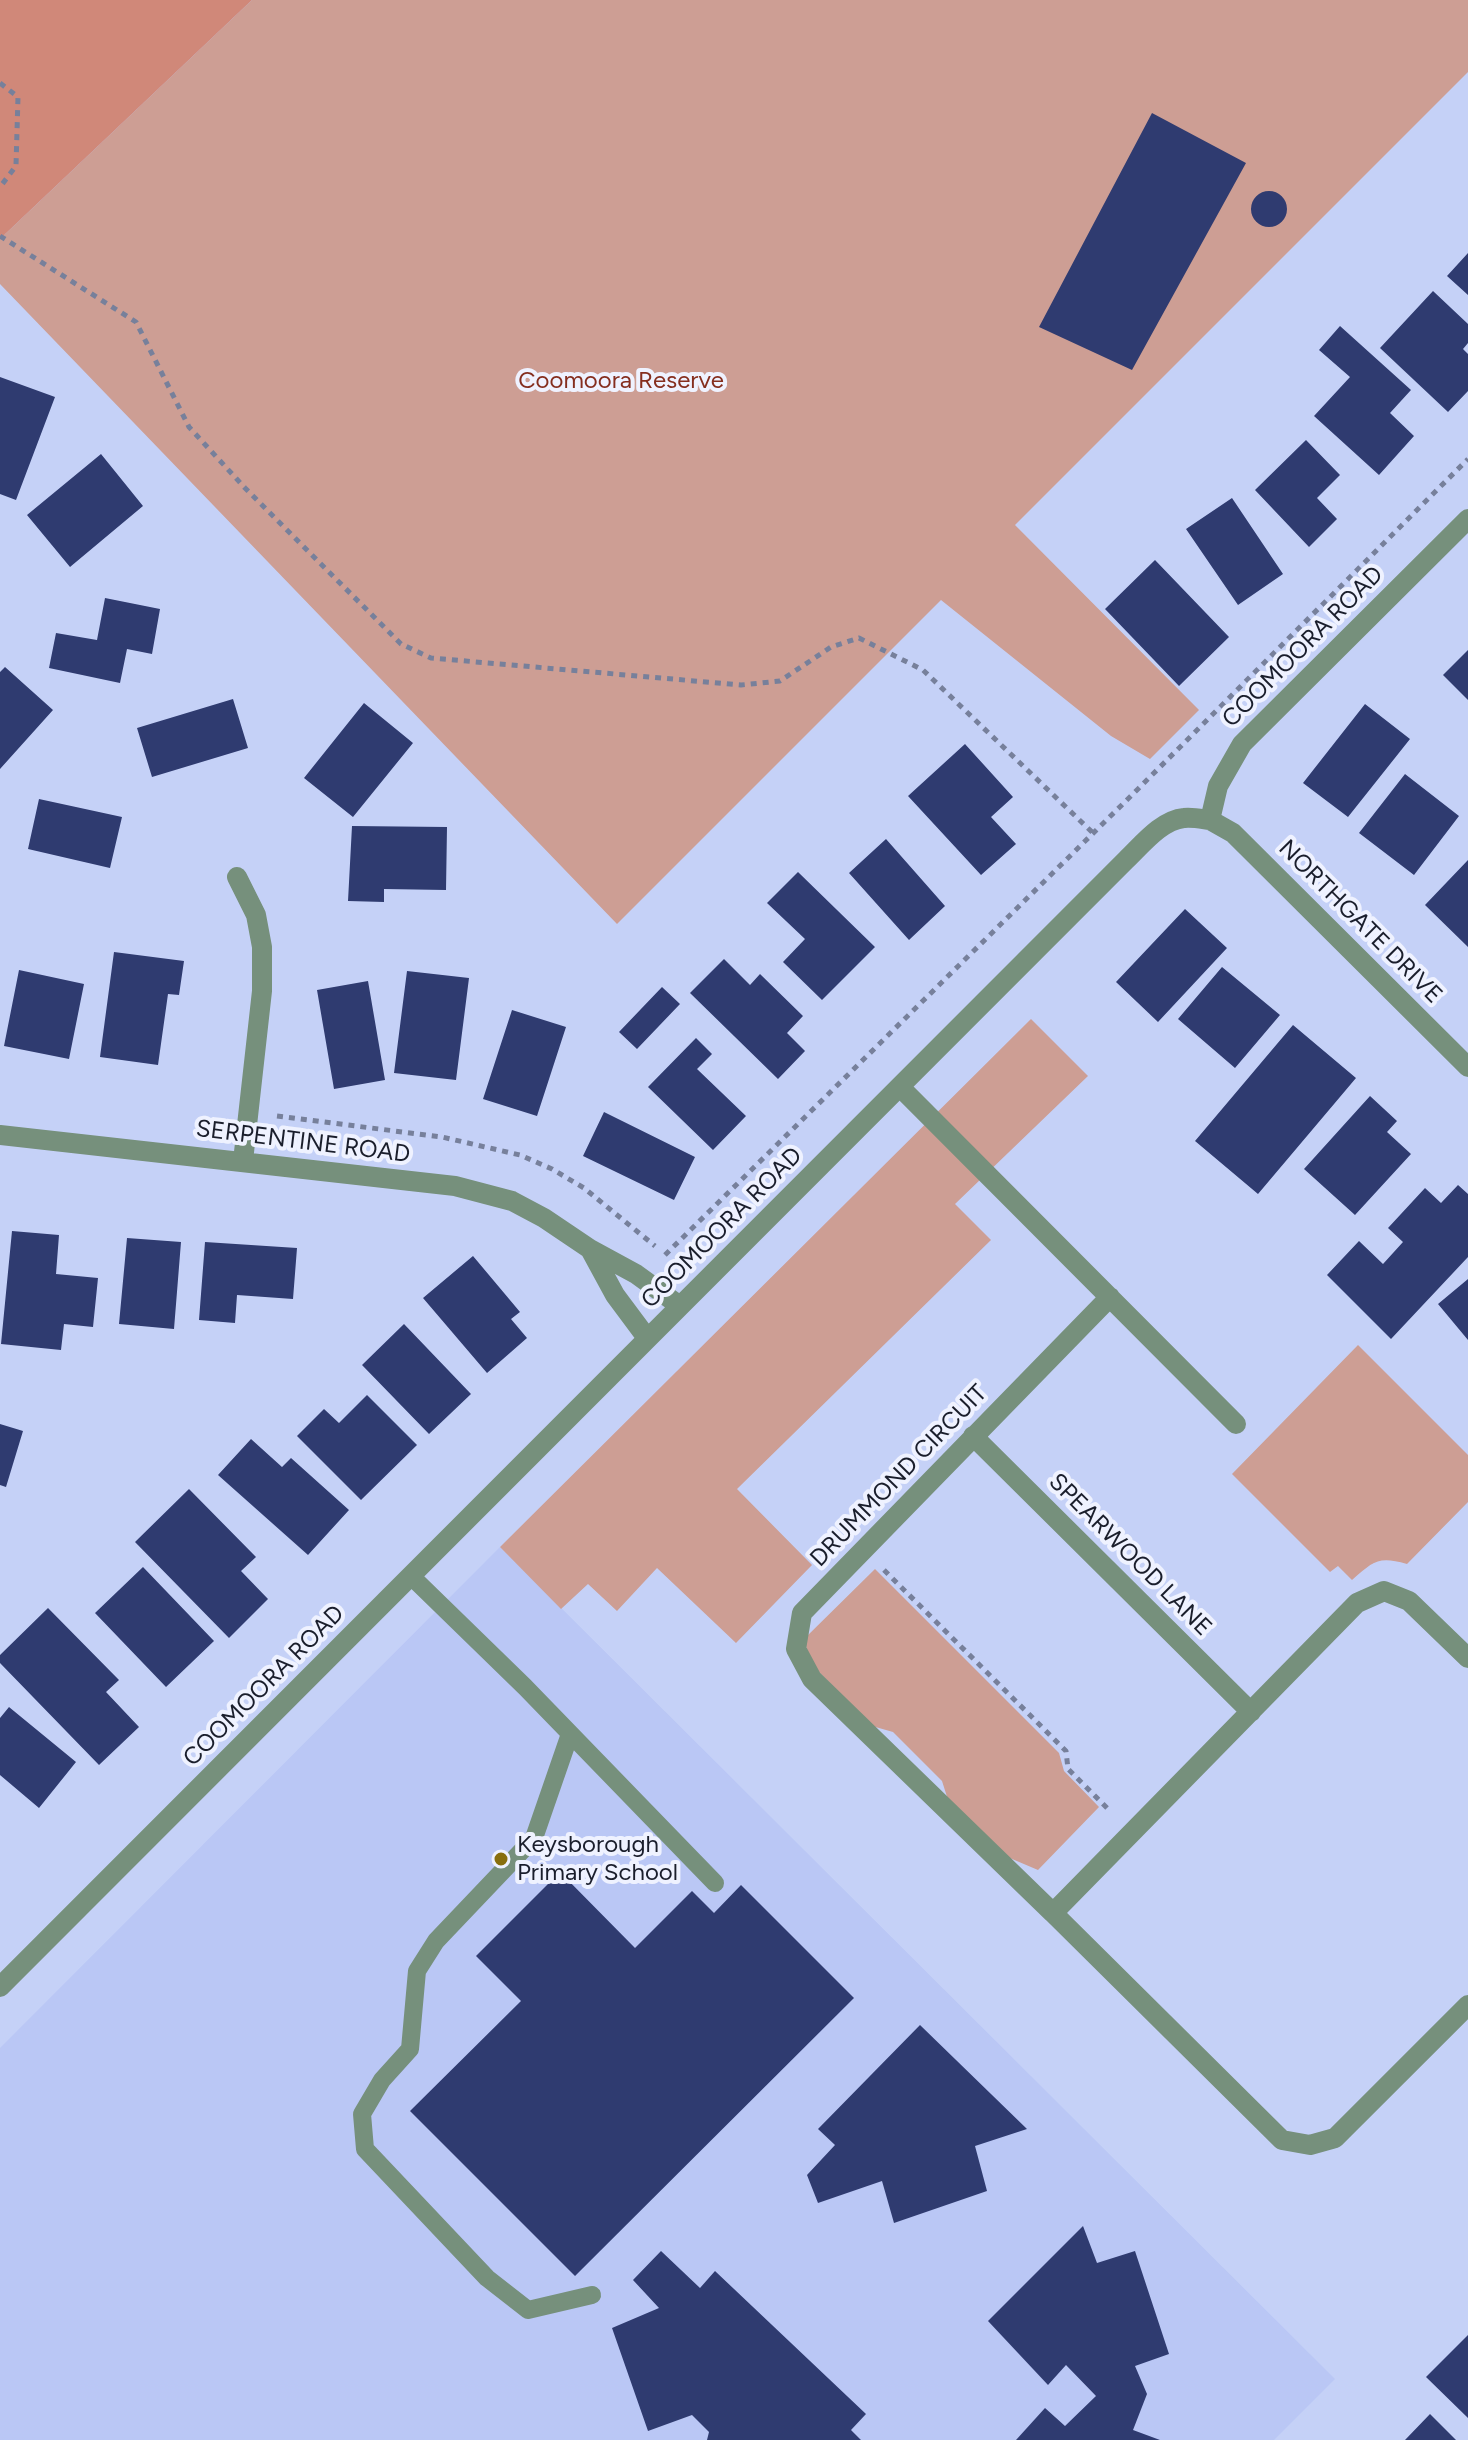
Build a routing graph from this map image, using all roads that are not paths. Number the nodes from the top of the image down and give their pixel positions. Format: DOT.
graph roads {
  1 [pos="1468,519"];
  2 [pos="1210,820"];
  3 [pos="237,877"];
  4 [pos="1468,1067"];
  5 [pos="900,1087"];
  6 [pos="0,1135"];
  7 [pos="243,1161"];
  8 [pos="588,1248"];
  9 [pos="1110,1297"];
  10 [pos="680,1306"];
  11 [pos="647,1338"];
  12 [pos="1236,1424"];
  13 [pos="973,1436"];
  14 [pos="411,1576"];
  15 [pos="1468,1658"];
  16 [pos="1251,1712"];
  17 [pos="570,1734"];
  18 [pos="715,1883"];
  19 [pos="1053,1913"];
  20 [pos="0,1987"];
  21 [pos="1468,2005"];
  22 [pos="592,2295"];
  1 -- 2 [label="street, COOMOORA ROAD"];
  2 -- 4 [label="street, NORTHGATE DRIVE"];
  2 -- 5 [label="street, COOMOORA ROAD"];
  3 -- 7 [label="street"];
  5 -- 9 [label="street"];
  5 -- 10 [label="street, COOMOORA ROAD"];
  6 -- 7 [label="street, SERPENTINE ROAD"];
  7 -- 8 [label="street, SERPENTINE ROAD"];
  8 -- 10 [label="street, SERPENTINE ROAD"];
  8 -- 11 [label="street, SERPENTINE ROAD"];
  9 -- 12 [label="street"];
  9 -- 13 [label="street, DRUMMOND CIRCUIT"];
  10 -- 11 [label="street, COOMOORA ROAD"];
  11 -- 14 [label="street, COOMOORA ROAD"];
  13 -- 16 [label="street, SPEARWOOD LANE"];
  13 -- 19 [label="street, DRUMMOND CIRCUIT"];
  14 -- 17 [label="lane"];
  14 -- 20 [label="street, COOMOORA ROAD"];
  15 -- 16 [label="street"];
  16 -- 19 [label="street"];
  17 -- 18 [label="lane"];
  17 -- 22 [label="lane"];
  19 -- 21 [label="street, DRUMMOND CIRCUIT"];
}
